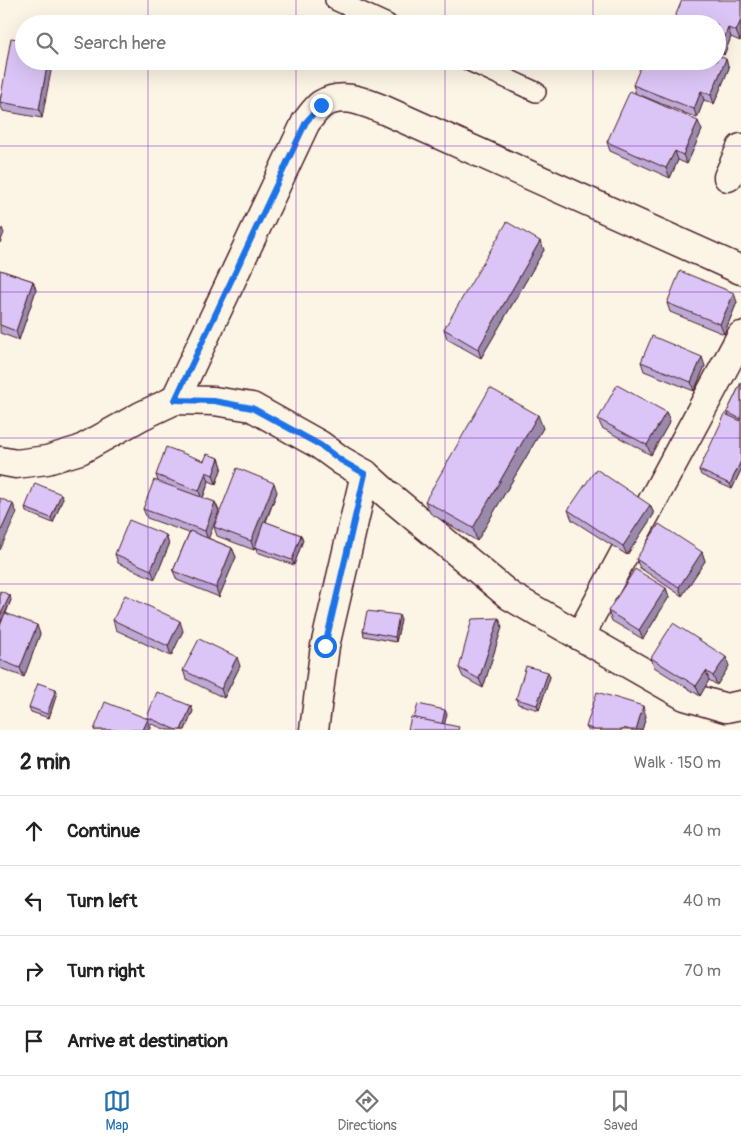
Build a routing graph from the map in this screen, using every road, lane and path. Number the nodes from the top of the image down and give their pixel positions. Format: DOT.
graph roads {
  1 [pos="335,0"];
  2 [pos="368,15"];
  3 [pos="488,70"];
  4 [pos="536,92"];
  5 [pos="741,148"];
  6 [pos="728,177"];
  7 [pos="741,270"];
  8 [pos="741,336"];
  9 [pos="175,400"];
  10 [pos="0,461"];
  11 [pos="365,474"];
  12 [pos="580,636"];
  13 [pos="741,705"];
  14 [pos="314,730"];
  1 -- 2 [label="lane"];
  3 -- 4 [label="lane"];
  5 -- 6 [label="street"];
  7 -- 9 [label="street"];
  8 -- 12 [label="street"];
  9 -- 10 [label="street"];
  9 -- 11 [label="street"];
  11 -- 12 [label="street"];
  11 -- 14 [label="street"];
  12 -- 13 [label="street"];
}
